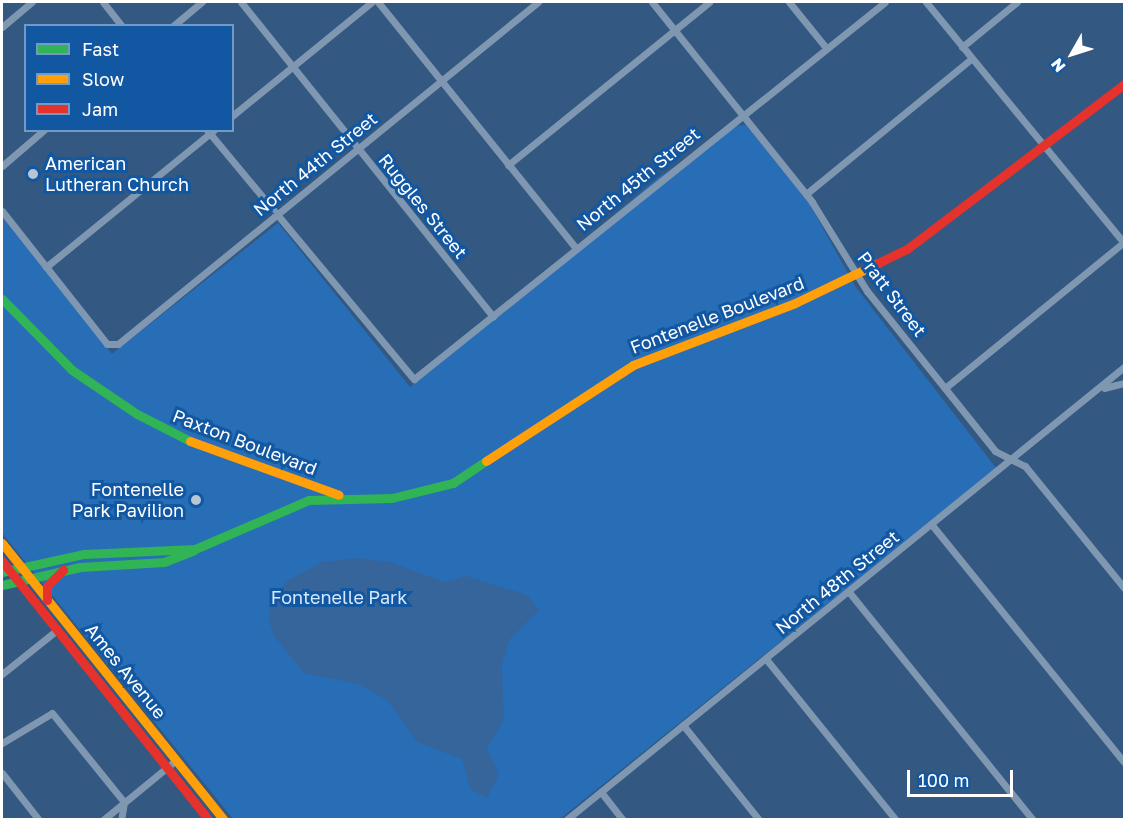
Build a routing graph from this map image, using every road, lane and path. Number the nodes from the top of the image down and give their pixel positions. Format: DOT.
graph roads {
  1 [pos="32,2"];
  2 [pos="103,2"];
  3 [pos="202,2"];
  4 [pos="241,2"];
  5 [pos="372,2"];
  6 [pos="378,2"];
  7 [pos="538,2"];
  8 [pos="652,2"];
  9 [pos="709,2"];
  10 [pos="789,2"];
  11 [pos="885,2"];
  12 [pos="926,2"];
  13 [pos="1017,2"];
  14 [pos="121,24"];
  15 [pos="175,24"];
  16 [pos="2,27"];
  17 [pos="674,29"];
  18 [pos="962,47"];
  19 [pos="827,49"];
  20 [pos="971,59"];
  21 [pos="293,66"];
  22 [pos="441,81"];
  23 [pos="1125,84"];
  24 [pos="234,114"];
  25 [pos="744,116"];
  26 [pos="42,132"];
  27 [pos="210,132"];
  28 [pos="1044,147"];
  29 [pos="358,148"];
  30 [pos="508,165"];
  31 [pos="2,166"];
  32 [pos="806,194"];
  33 [pos="2,211"];
  34 [pos="276,215"];
  35 [pos="1124,243"];
  36 [pos="576,248"];
  37 [pos="46,267"];
  38 [pos="859,276"];
  39 [pos="2,299"];
  40 [pos="493,316"];
  41 [pos="1125,367"];
  42 [pos="1125,383"];
  43 [pos="945,388"];
  44 [pos="1104,388"];
  45 [pos="1013,460"];
  46 [pos="306,483"];
  47 [pos="341,496"];
  48 [pos="309,500"];
  49 [pos="932,525"];
  50 [pos="2,543"];
  51 [pos="195,549"];
  52 [pos="2,561"];
  53 [pos="21,568"];
  54 [pos="63,570"];
  55 [pos="5,572"];
  56 [pos="29,578"];
  57 [pos="17,581"];
  58 [pos="2,585"];
  59 [pos="1125,588"];
  60 [pos="849,592"];
  61 [pos="47,600"];
  62 [pos="57,630"];
  63 [pos="80,659"];
  64 [pos="766,659"];
  65 [pos="2,674"];
  66 [pos="132,705"];
  67 [pos="683,725"];
  68 [pos="2,743"];
  69 [pos="176,760"];
  70 [pos="1125,762"];
  71 [pos="167,768"];
  72 [pos="2,773"];
  73 [pos="600,792"];
  74 [pos="124,802"];
  75 [pos="39,819"];
  76 [pos="103,819"];
  77 [pos="121,819"];
  78 [pos="209,819"];
  79 [pos="224,819"];
  80 [pos="566,819"];
  81 [pos="623,819"];
  82 [pos="759,819"];
  83 [pos="896,819"];
  84 [pos="1034,819"];
  1 -- 16 [label="street"];
  2 -- 14 [label="street"];
  3 -- 15 [label="street"];
  4 -- 21 [label="street, Ruggles Street"];
  5 -- 21 [label="street"];
  6 -- 22 [label="street"];
  7 -- 22 [label="street, North 44th Street"];
  8 -- 17 [label="street, Pratt Street"];
  9 -- 17 [label="street"];
  10 -- 19 [label="street"];
  11 -- 19 [label="street, North 45th Street"];
  12 -- 18 [label="street"];
  13 -- 18 [label="street"];
  17 -- 25 [label="street, Pratt Street"];
  17 -- 30 [label="street"];
  18 -- 20 [label="street"];
  19 -- 25 [label="street, North 45th Street"];
  20 -- 28 [label="street"];
  20 -- 32 [label="street"];
  21 -- 24 [label="street"];
  21 -- 29 [label="street, Ruggles Street"];
  22 -- 29 [label="street, North 44th Street"];
  22 -- 30 [label="street"];
  23 -- 28 [label="main road, Fontenelle Boulevard"];
  25 -- 32 [label="street, Pratt Street"];
  25 -- 36 [label="street, North 45th Street"];
  26 -- 31 [label="street"];
  27 -- 34 [label="street"];
  27 -- 37 [label="street"];
  28 -- 35 [label="street"];
  28 -- 38 [label="main road, Fontenelle Boulevard"];
  29 -- 34 [label="street, North 44th Street"];
  29 -- 40 [label="street, Ruggles Street"];
  30 -- 36 [label="street"];
  32 -- 38 [label="street, Pratt Street"];
  33 -- 37 [label="street"];
  34 -- 37 [label="street, North 44th Street"];
  34 -- 40 [label="street, North 45th Street"];
  35 -- 43 [label="street"];
  36 -- 40 [label="street, North 45th Street"];
  38 -- 43 [label="street, Pratt Street"];
  38 -- 47 [label="main road, Fontenelle Boulevard"];
  39 -- 46 [label="main road, Paxton Boulevard"];
  41 -- 44 [label="street, North 48th Street"];
  42 -- 44 [label="street"];
  43 -- 45 [label="street, Pratt Street"];
  44 -- 45 [label="street, North 48th Street"];
  45 -- 49 [label="street, North 48th Street"];
  45 -- 59 [label="street, Pratt Street"];
  46 -- 47 [label="main road, Paxton Boulevard"];
  46 -- 48 [label="main road"];
  47 -- 48 [label="main road, Fontenelle Boulevard"];
  48 -- 51 [label="main road, Fontenelle Boulevard"];
  49 -- 60 [label="street, North 48th Street"];
  49 -- 70 [label="street"];
  50 -- 53 [label="main road, Ames Avenue"];
  51 -- 53 [label="main road, Fontenelle Boulevard"];
  51 -- 54 [label="main road, Fontenelle Boulevard"];
  52 -- 55 [label="main road, Ames Avenue"];
  53 -- 55 [label="main road, Fontenelle Boulevard"];
  53 -- 56 [label="main road, Ames Avenue"];
  54 -- 56 [label="main road, Fontenelle Boulevard"];
  54 -- 61 [label="main road"];
  55 -- 57 [label="main road, Ames Avenue"];
  56 -- 57 [label="main road, Fontenelle Boulevard"];
  56 -- 61 [label="main road, Ames Avenue"];
  57 -- 58 [label="main road, Fontenelle Boulevard"];
  57 -- 62 [label="main road, Ames Avenue"];
  60 -- 64 [label="street, North 48th Street"];
  60 -- 84 [label="street"];
  61 -- 66 [label="main road, Ames Avenue"];
  62 -- 63 [label="main road, Ames Avenue"];
  62 -- 65 [label="street"];
  63 -- 66 [label="main road"];
  63 -- 71 [label="main road, Ames Avenue"];
  64 -- 67 [label="street, North 48th Street"];
  64 -- 83 [label="street"];
  66 -- 69 [label="main road, Ames Avenue"];
  67 -- 73 [label="street, North 48th Street"];
  67 -- 82 [label="street"];
  68 -- 74 [label="street"];
  69 -- 71 [label="street"];
  69 -- 79 [label="main road, Ames Avenue"];
  71 -- 74 [label="street"];
  71 -- 78 [label="main road, Ames Avenue"];
  72 -- 75 [label="street"];
  73 -- 80 [label="street, North 48th Street"];
  73 -- 81 [label="street"];
  74 -- 76 [label="street"];
  74 -- 77 [label="street"];
}
